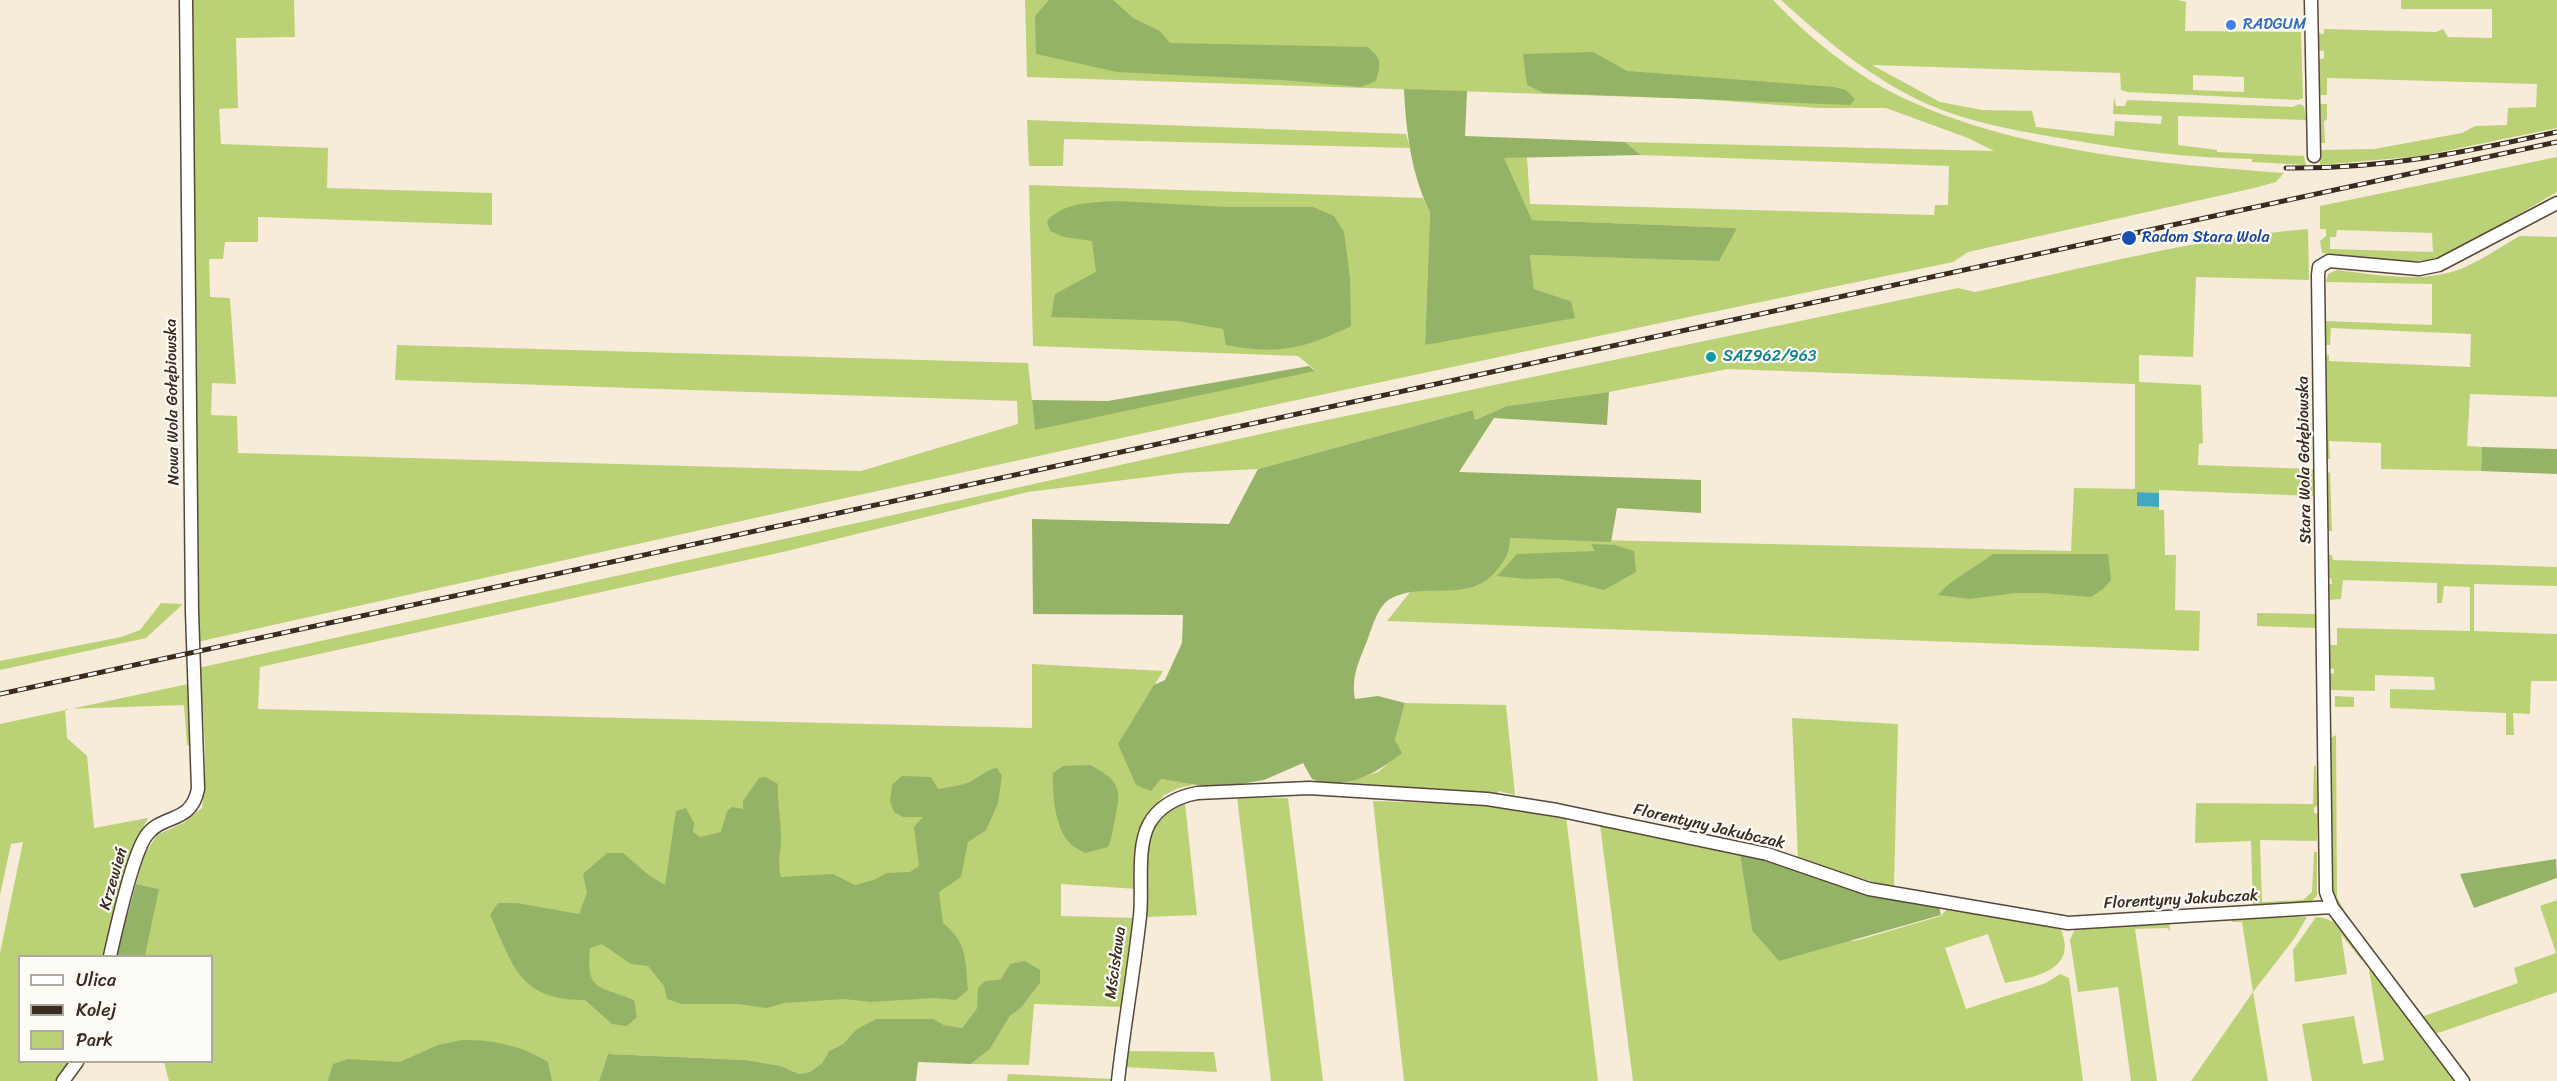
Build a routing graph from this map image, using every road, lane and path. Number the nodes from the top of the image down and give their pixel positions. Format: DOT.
graph roads {
  1 [pos="186,0"];
  2 [pos="2311,0"];
  3 [pos="2314,156"];
  4 [pos="2557,203"];
  5 [pos="196,802"];
  6 [pos="1141,851"];
  7 [pos="2332,907"];
  8 [pos="111,955"];
  9 [pos="76,1063"];
  10 [pos="63,1081"];
  11 [pos="1118,1081"];
  12 [pos="2463,1081"];
  1 -- 5 [label="street, Nowa Wola Gołębiowska"];
  2 -- 3 [label="street"];
  4 -- 7 [label="street, Stara Wola Gołębiowska"];
  5 -- 8 [label="street, Krzewień"];
  6 -- 7 [label="street, Florentyny Jakubczak"];
  6 -- 11 [label="street, Mścisława"];
  7 -- 12 [label="street"];
  9 -- 10 [label="street"];
}
